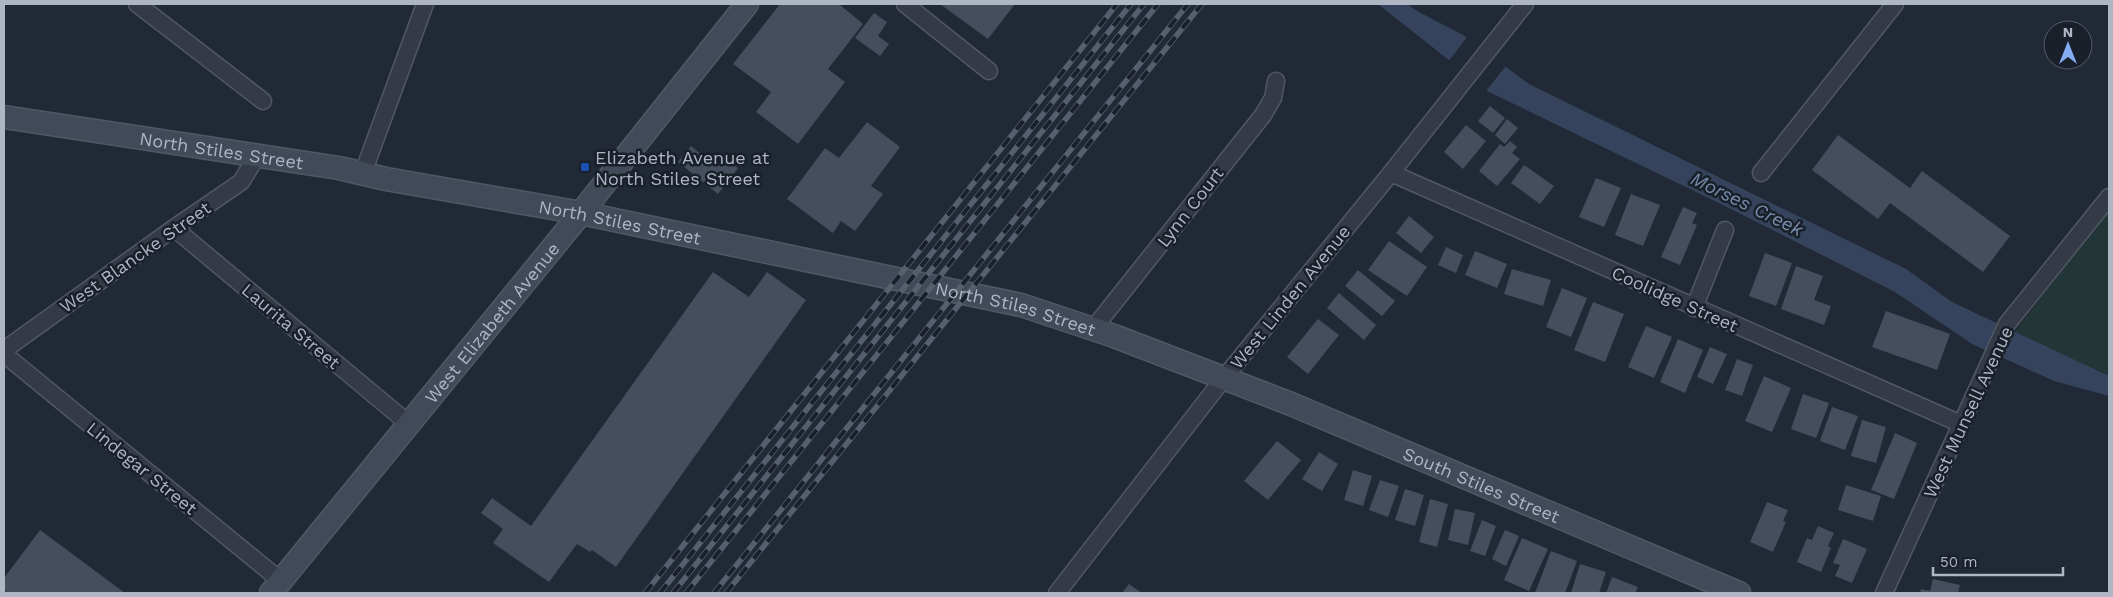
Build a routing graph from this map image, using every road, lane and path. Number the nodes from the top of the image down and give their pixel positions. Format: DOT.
graph roads {
  1 [pos="137,4"];
  2 [pos="425,4"];
  3 [pos="747,4"];
  4 [pos="905,4"];
  5 [pos="1525,4"];
  6 [pos="1895,4"];
  7 [pos="989,71"];
  8 [pos="1276,81"];
  9 [pos="262,101"];
  10 [pos="4,118"];
  11 [pos="257,156"];
  12 [pos="363,173"];
  13 [pos="1761,173"];
  14 [pos="1391,174"];
  15 [pos="2109,196"];
  16 [pos="581,213"];
  17 [pos="174,228"];
  18 [pos="1725,230"];
  19 [pos="1694,308"];
  20 [pos="1093,329"];
  21 [pos="4,350"];
  22 [pos="4,354"];
  23 [pos="1224,378"];
  24 [pos="409,424"];
  25 [pos="1961,424"];
  26 [pos="276,587"];
  27 [pos="1058,593"];
  28 [pos="1739,593"];
  29 [pos="1884,593"];
  1 -- 9 [label="street"];
  2 -- 12 [label="street"];
  3 -- 16 [label="main road, West Elizabeth Avenue"];
  4 -- 7 [label="street"];
  5 -- 14 [label="street, West Linden Avenue"];
  6 -- 13 [label="street"];
  8 -- 20 [label="street, Lynn Court"];
  10 -- 11 [label="main road, North Stiles Street"];
  11 -- 12 [label="main road, North Stiles Street"];
  11 -- 17 [label="street, West Blancke Street"];
  12 -- 16 [label="main road, North Stiles Street"];
  14 -- 19 [label="street, Coolidge Street"];
  14 -- 23 [label="street, West Linden Avenue"];
  15 -- 25 [label="street, West Munsell Avenue"];
  16 -- 20 [label="main road, North Stiles Street"];
  16 -- 24 [label="main road, West Elizabeth Avenue"];
  17 -- 21 [label="street, West Blancke Street"];
  17 -- 24 [label="street, Laurita Street"];
  18 -- 19 [label="street"];
  19 -- 25 [label="street, Coolidge Street"];
  20 -- 23 [label="main road, North Stiles Street"];
  22 -- 26 [label="street, Lindegar Street"];
  23 -- 27 [label="street, West Linden Avenue"];
  23 -- 28 [label="main road, South Stiles Street"];
  24 -- 26 [label="main road, West Elizabeth Avenue"];
  25 -- 29 [label="street, West Munsell Avenue"];
}
